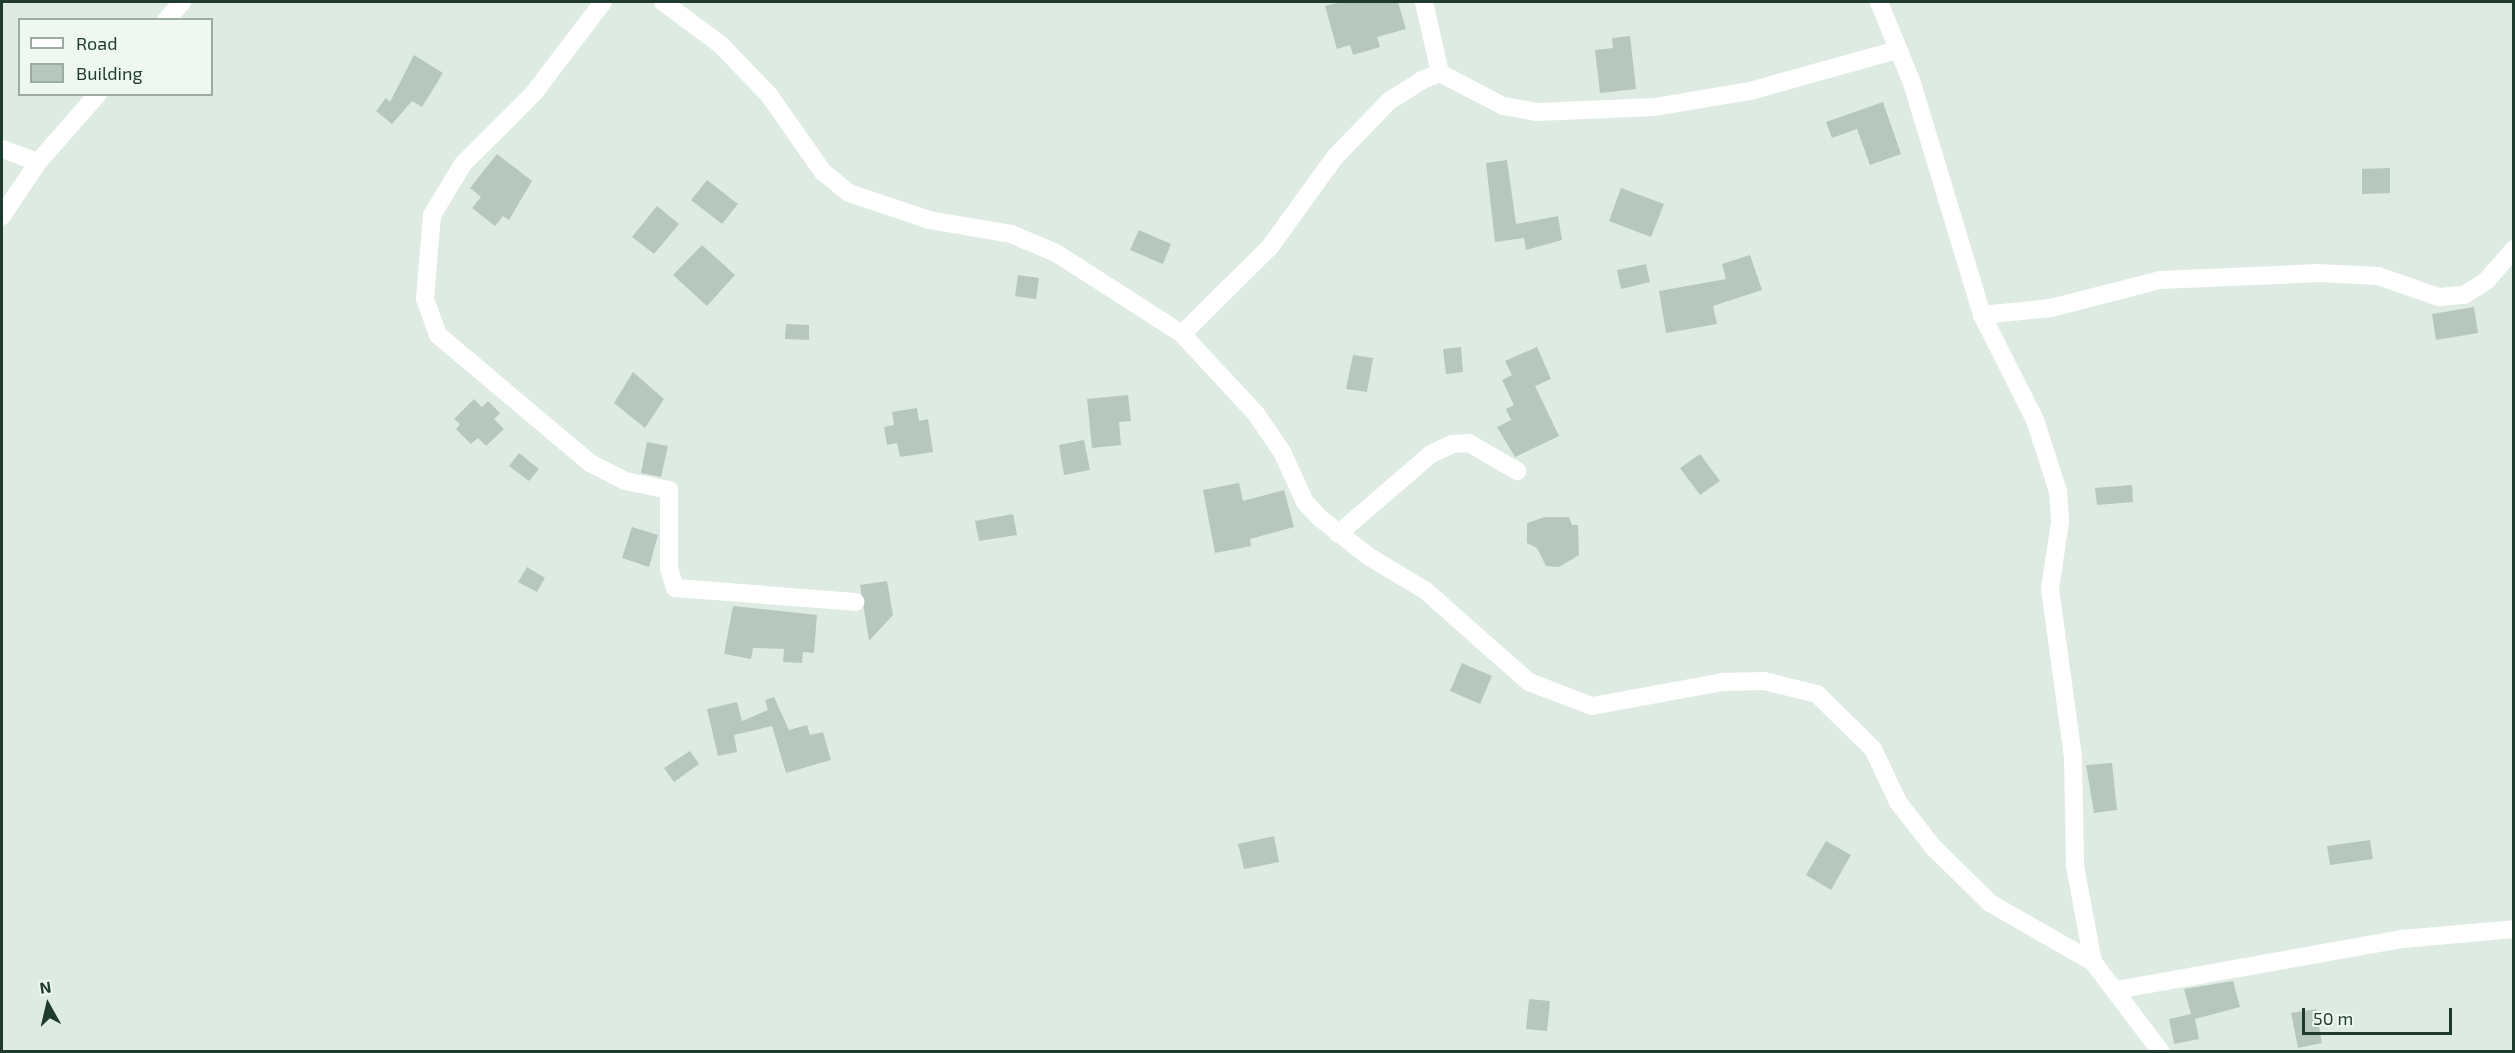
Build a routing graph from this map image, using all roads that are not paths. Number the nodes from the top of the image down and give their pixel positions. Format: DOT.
graph roads {
  1 [pos="182,2"];
  2 [pos="603,2"];
  3 [pos="663,2"];
  4 [pos="1424,2"];
  5 [pos="1879,2"];
  6 [pos="168,18"];
  7 [pos="1897,50"];
  8 [pos="1440,73"];
  9 [pos="96,96"];
  10 [pos="2,149"];
  11 [pos="38,162"];
  12 [pos="2,216"];
  13 [pos="2514,249"];
  14 [pos="1983,315"];
  15 [pos="1182,334"];
  16 [pos="1516,471"];
  17 [pos="1338,534"];
  18 [pos="855,602"];
  19 [pos="2514,929"];
  20 [pos="2093,962"];
  21 [pos="2116,990"];
  22 [pos="2161,1052"];
  1 -- 6 [label="street"];
  2 -- 18 [label="street"];
  3 -- 15 [label="street"];
  4 -- 8 [label="street"];
  5 -- 7 [label="street"];
  7 -- 8 [label="street"];
  7 -- 14 [label="street"];
  8 -- 15 [label="street"];
  9 -- 11 [label="street"];
  10 -- 11 [label="street"];
  11 -- 12 [label="street"];
  13 -- 14 [label="street"];
  14 -- 20 [label="street"];
  15 -- 17 [label="street"];
  16 -- 17 [label="street"];
  17 -- 20 [label="street"];
  19 -- 21 [label="street"];
  20 -- 21 [label="street"];
  21 -- 22 [label="street"];
}
